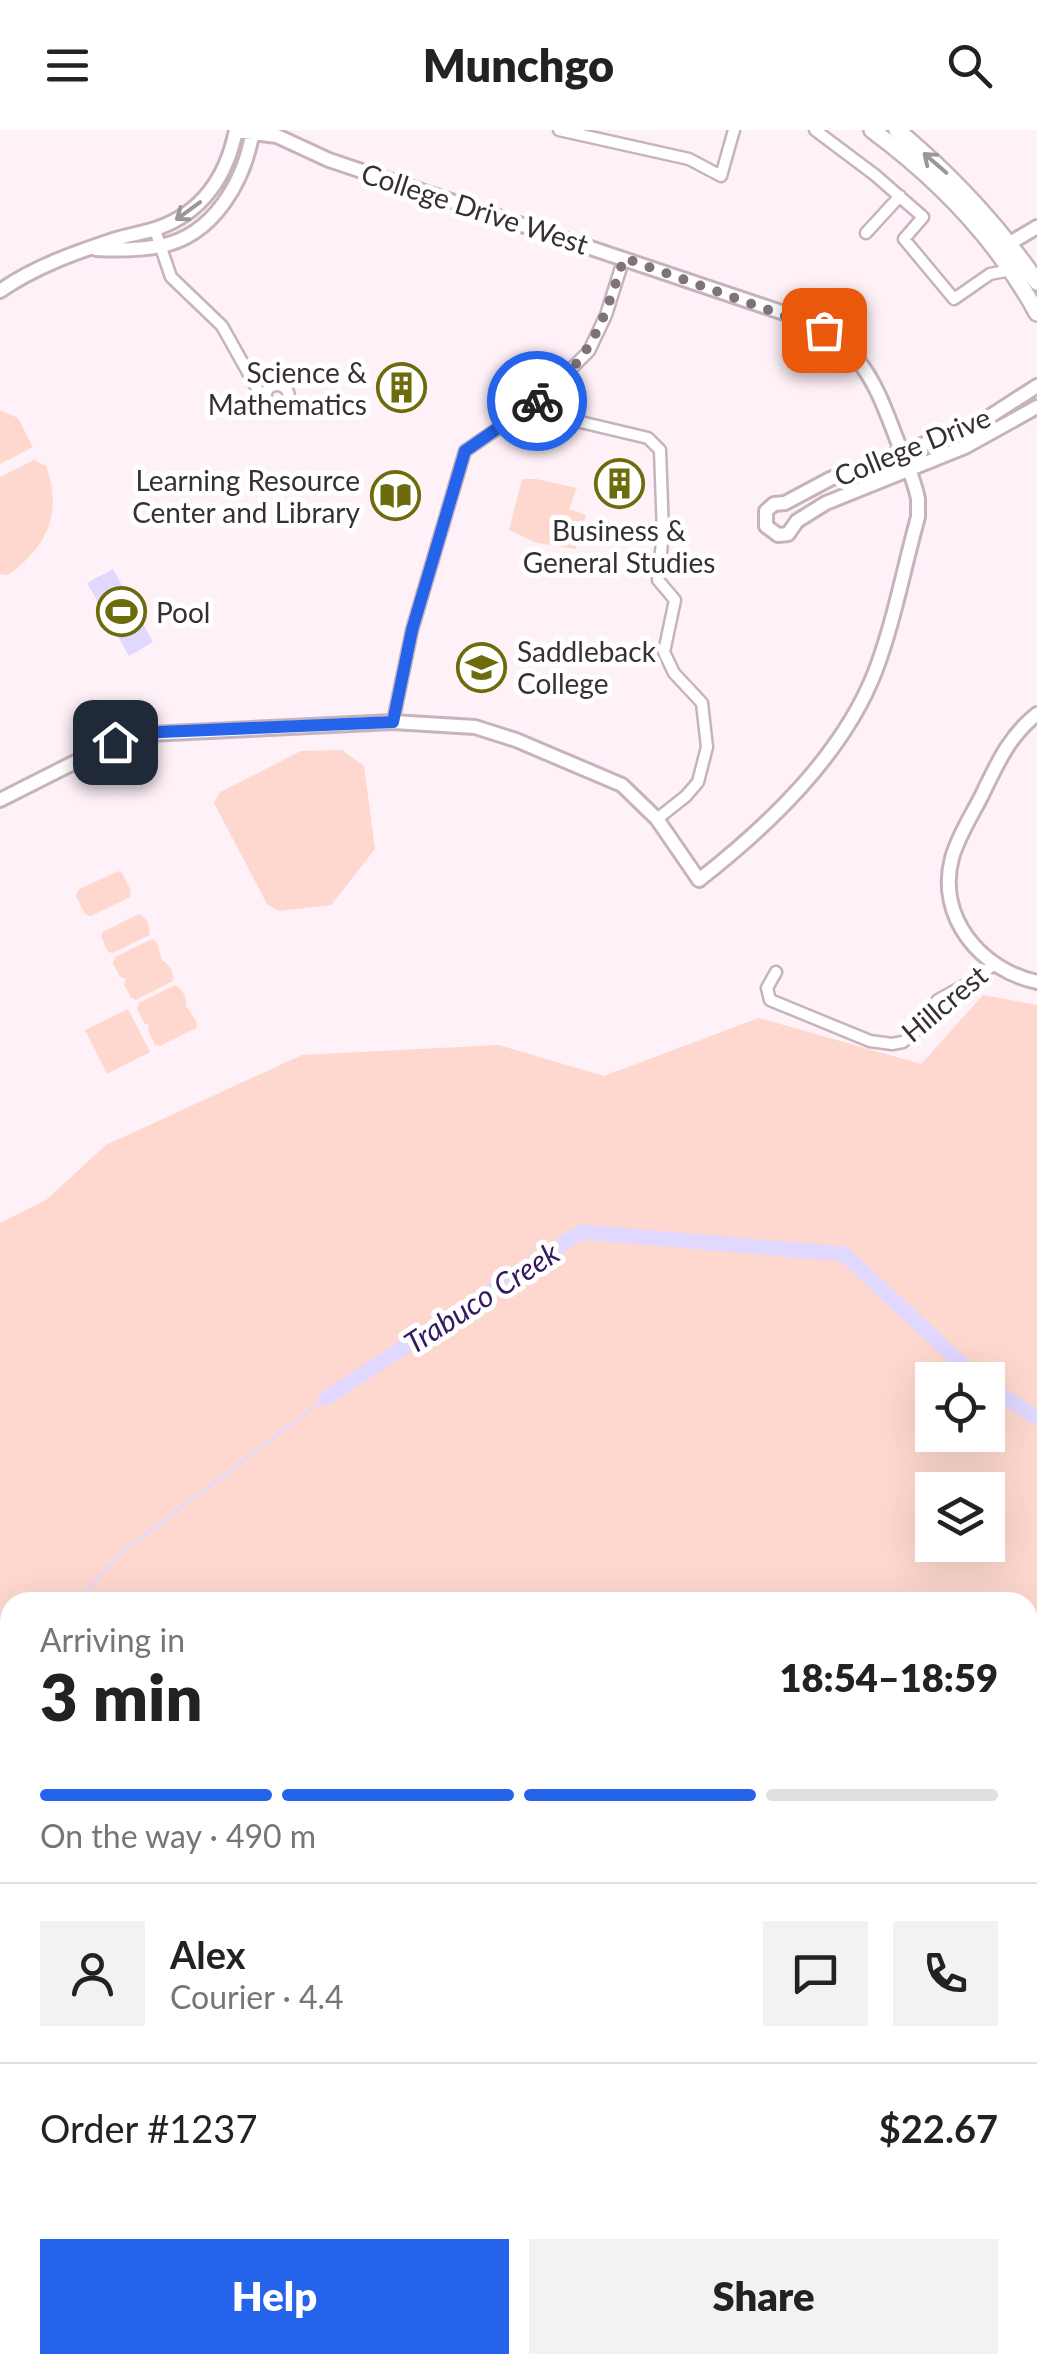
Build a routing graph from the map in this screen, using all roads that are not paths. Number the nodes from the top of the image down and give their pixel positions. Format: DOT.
graph roads {
  1 [pos="236,130"];
  2 [pos="558,130"];
  3 [pos="734,130"];
  4 [pos="815,130"];
  5 [pos="872,130"];
  6 [pos="898,130"];
  7 [pos="253,131"];
  8 [pos="612,135"];
  9 [pos="948,194"];
  10 [pos="900,196"];
  11 [pos="1037,226"];
  12 [pos="155,230"];
  13 [pos="866,232"];
  14 [pos="1037,236"];
  15 [pos="160,246"];
  16 [pos="1013,247"];
  17 [pos="93,249"];
  18 [pos="624,258"];
  19 [pos="1011,270"];
  20 [pos="1037,282"];
  21 [pos="0,291"];
  22 [pos="1037,314"];
  23 [pos="1037,386"];
  24 [pos="266,394"];
  25 [pos="1037,407"];
  26 [pos="509,420"];
  27 [pos="902,452"];
  28 [pos="908,468"];
  29 [pos="785,503"];
  30 [pos="797,521"];
  31 [pos="1037,714"];
  32 [pos="393,722"];
  33 [pos="0,800"];
  34 [pos="657,819"];
  35 [pos="993,964"];
  36 [pos="776,972"];
  37 [pos="1037,982"];
  1 -- 7 [label="street, College Drive West"];
  1 -- 12 [label="street, College Drive West, one-way"];
  2 -- 8 [label="street"];
  3 -- 8 [label="street"];
  4 -- 10 [label="street"];
  5 -- 9 [label="main road"];
  16 -- 6 [label="main road, one-way"];
  7 -- 15 [label="street, College Drive West"];
  7 -- 18 [label="street, College Drive West"];
  9 -- 16 [label="main road"];
  9 -- 19 [label="main road"];
  10 -- 13 [label="street"];
  10 -- 19 [label="street"];
  11 -- 16 [label="street"];
  12 -- 15 [label="street"];
  12 -- 17 [label="street, College Drive West"];
  14 -- 16 [label="street"];
  15 -- 17 [label="street, College Drive West"];
  15 -- 24 [label="street"];
  16 -- 20 [label="main road"];
  17 -- 21 [label="street, College Drive West"];
  18 -- 26 [label="street"];
  18 -- 27 [label="street, College Drive West"];
  19 -- 22 [label="main road"];
  23 -- 27 [label="street, College Drive"];
  25 -- 28 [label="street, College Drive"];
  26 -- 32 [label="street"];
  26 -- 34 [label="street"];
  27 -- 28 [label="street, College Drive West"];
  27 -- 29 [label="street, College Drive"];
  28 -- 30 [label="street, College Drive"];
  28 -- 34 [label="street, College Drive West"];
  29 -- 30 [label="street"];
  29 -- 30 [label="street"];
  31 -- 35 [label="street, Hillcrest"];
  32 -- 33 [label="street"];
  32 -- 34 [label="street"];
  35 -- 36 [label="street, Hillcrest"];
  35 -- 37 [label="street"];
}
